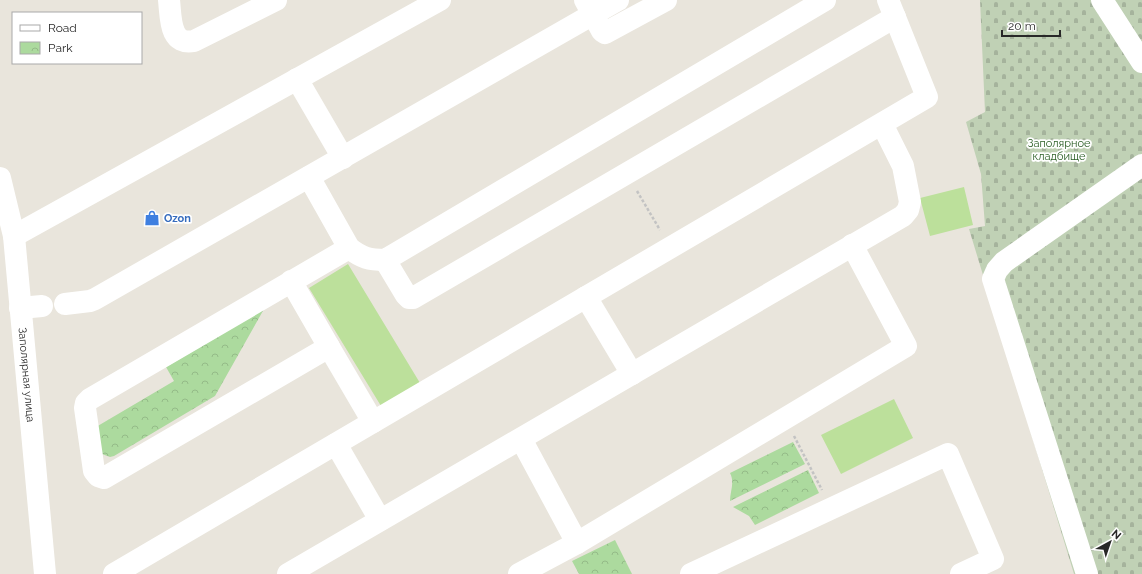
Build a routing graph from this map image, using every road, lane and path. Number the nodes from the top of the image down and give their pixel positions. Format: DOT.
graph roads {
  1 [pos="169,0"];
  2 [pos="276,0"];
  3 [pos="440,0"];
  4 [pos="618,0"];
  5 [pos="666,0"];
  6 [pos="825,0"];
  7 [pos="1102,0"];
  8 [pos="589,7"];
  9 [pos="892,9"];
  10 [pos="1142,62"];
  11 [pos="297,79"];
  12 [pos="882,124"];
  13 [pos="343,158"];
  14 [pos="1142,165"];
  15 [pos="627,173"];
  16 [pos="309,177"];
  17 [pos="0,178"];
  18 [pos="14,236"];
  19 [pos="852,245"];
  20 [pos="349,248"];
  21 [pos="670,248"];
  22 [pos="385,260"];
  23 [pos="292,281"];
  24 [pos="586,297"];
  25 [pos="65,304"];
  26 [pos="42,306"];
  27 [pos="20,308"];
  28 [pos="330,347"];
  29 [pos="632,374"];
  30 [pos="786,418"];
  31 [pos="373,422"];
  32 [pos="521,439"];
  33 [pos="336,444"];
  34 [pos="831,509"];
  35 [pos="380,520"];
  36 [pos="577,542"];
  37 [pos="45,574"];
  38 [pos="114,574"];
  39 [pos="288,574"];
  40 [pos="519,574"];
  41 [pos="691,574"];
  42 [pos="961,574"];
  43 [pos="1087,574"];
  1 -- 2 [label="street"];
  3 -- 11 [label="street"];
  4 -- 8 [label="street"];
  5 -- 8 [label="street"];
  6 -- 22 [label="street"];
  7 -- 10 [label="street"];
  8 -- 13 [label="street"];
  9 -- 12 [label="street"];
  9 -- 15 [label="street"];
  11 -- 13 [label="street"];
  11 -- 18 [label="street"];
  12 -- 19 [label="street"];
  12 -- 21 [label="street"];
  13 -- 16 [label="street"];
  14 -- 43 [label="street"];
  15 -- 21 [label="path"];
  15 -- 22 [label="street"];
  16 -- 20 [label="street"];
  16 -- 25 [label="street"];
  17 -- 18 [label="street, Заполярная улица"];
  18 -- 27 [label="street, Заполярная улица"];
  19 -- 29 [label="street"];
  19 -- 30 [label="street"];
  20 -- 22 [label="street"];
  20 -- 23 [label="street"];
  21 -- 24 [label="street"];
  23 -- 28 [label="street"];
  23 -- 28 [label="street"];
  24 -- 29 [label="street"];
  24 -- 31 [label="street"];
  26 -- 27 [label="street"];
  27 -- 37 [label="street, Заполярная улица"];
  28 -- 31 [label="street"];
  29 -- 32 [label="street"];
  30 -- 34 [label="path"];
  30 -- 36 [label="street"];
  31 -- 33 [label="street"];
  32 -- 35 [label="street"];
  32 -- 36 [label="street"];
  33 -- 35 [label="street"];
  33 -- 38 [label="street"];
  34 -- 41 [label="street"];
  34 -- 42 [label="street"];
  35 -- 39 [label="street"];
  36 -- 40 [label="street"];
}
